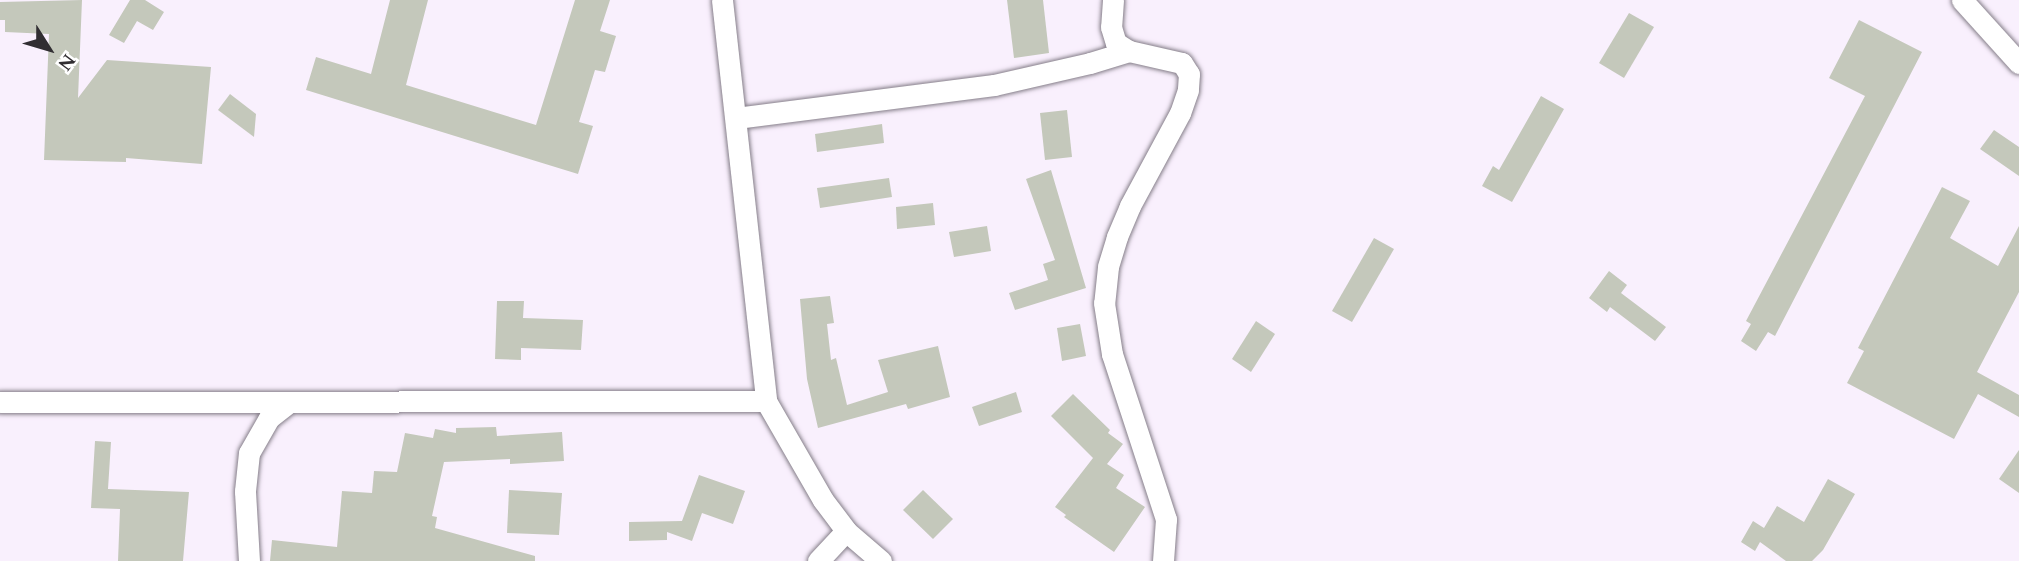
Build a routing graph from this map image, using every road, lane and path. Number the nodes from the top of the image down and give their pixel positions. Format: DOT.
graph roads {
  1 [pos="722,0"];
  2 [pos="1113,0"];
  3 [pos="1962,0"];
  4 [pos="1129,51"];
  5 [pos="2019,63"];
  6 [pos="736,118"];
  7 [pos="766,401"];
  8 [pos="0,402"];
  9 [pos="288,403"];
  10 [pos="846,531"];
  11 [pos="249,561"];
  12 [pos="818,561"];
  13 [pos="881,561"];
  14 [pos="1163,561"];
  1 -- 6 [label="street"];
  2 -- 4 [label="street"];
  3 -- 5 [label="street"];
  4 -- 6 [label="street"];
  4 -- 14 [label="street"];
  6 -- 7 [label="street"];
  7 -- 9 [label="street"];
  7 -- 10 [label="street"];
  8 -- 9 [label="street"];
  9 -- 11 [label="street"];
  10 -- 12 [label="street"];
  10 -- 13 [label="street"];
}
